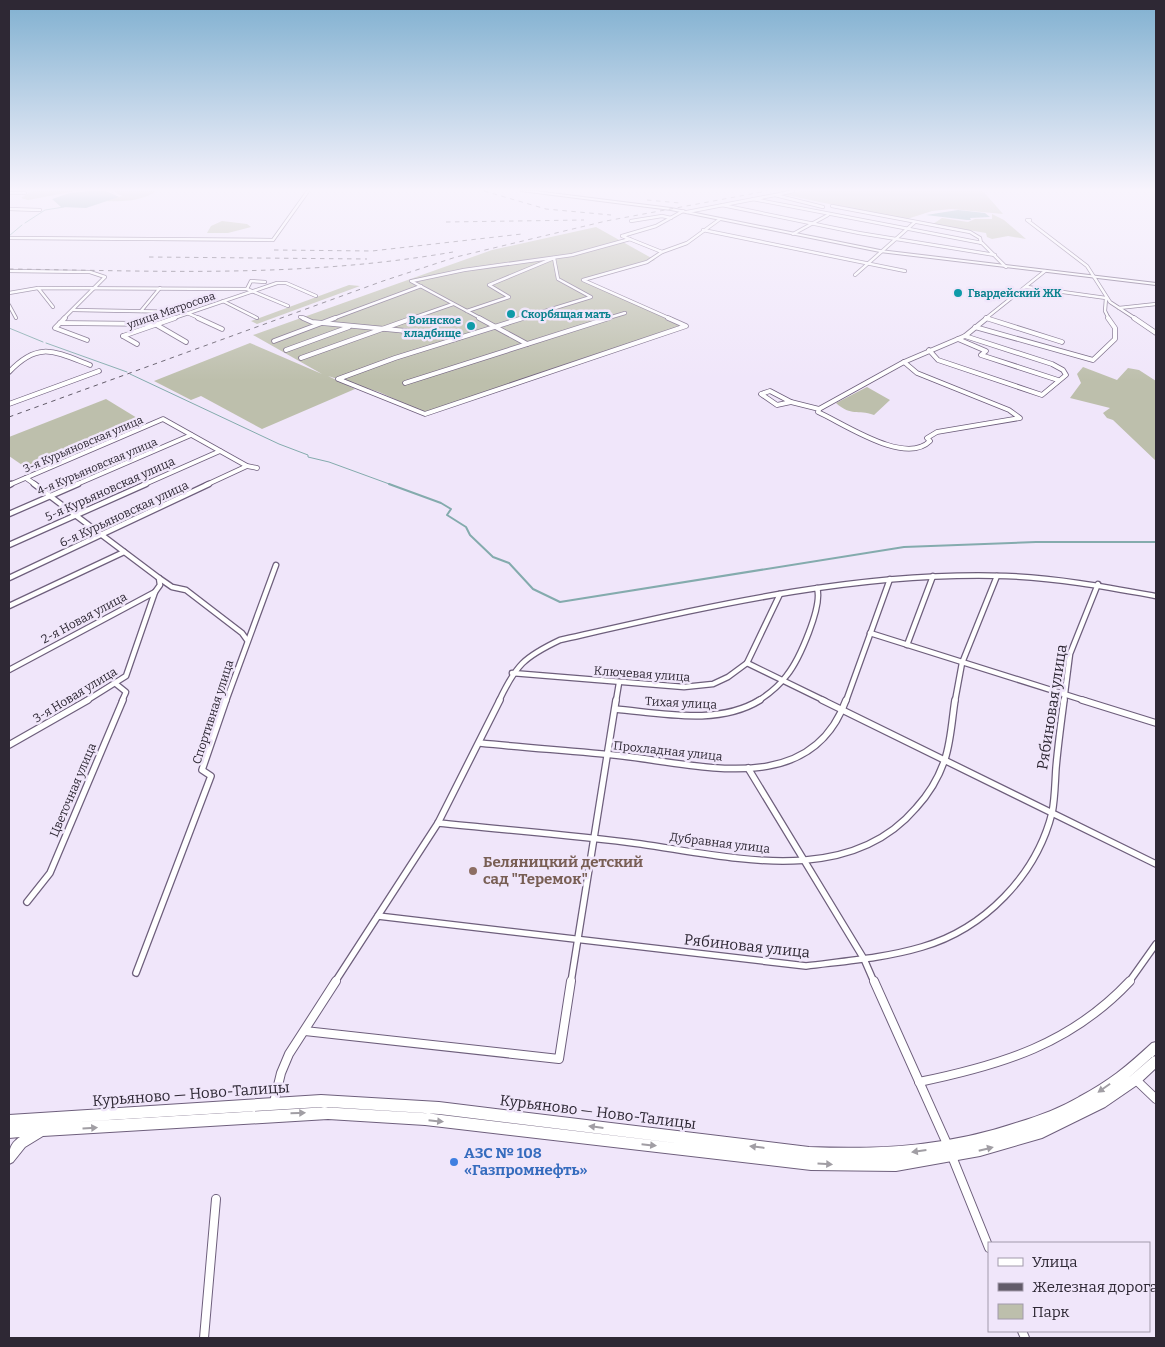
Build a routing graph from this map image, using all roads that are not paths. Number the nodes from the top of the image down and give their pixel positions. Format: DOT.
graph roads {
  1 [pos="571,254"];
  2 [pos="659,254"];
  3 [pos="820,254"];
  4 [pos="878,254"];
  5 [pos="903,254"];
  6 [pos="988,254"];
  7 [pos="1072,254"];
  8 [pos="995,255"];
  9 [pos="554,258"];
  10 [pos="870,264"];
  11 [pos="1006,267"];
  12 [pos="905,270"];
  13 [pos="9,271"];
  14 [pos="1045,272"];
  15 [pos="1091,274"];
  16 [pos="855,275"];
  17 [pos="265,282"];
  18 [pos="1156,284"];
  19 [pos="421,286"];
  20 [pos="95,287"];
  21 [pos="1027,287"];
  22 [pos="38,288"];
  23 [pos="160,288"];
  24 [pos="247,289"];
  25 [pos="252,291"];
  26 [pos="9,293"];
  27 [pos="316,296"];
  28 [pos="1106,298"];
  29 [pos="222,301"];
  30 [pos="453,304"];
  31 [pos="1156,304"];
  32 [pos="9,305"];
  33 [pos="52,306"];
  34 [pos="288,306"];
  35 [pos="1119,308"];
  36 [pos="73,310"];
  37 [pos="141,311"];
  38 [pos="467,311"];
  39 [pos="189,313"];
  40 [pos="625,313"];
  41 [pos="300,317"];
  42 [pos="16,318"];
  43 [pos="257,318"];
  44 [pos="986,318"];
  45 [pos="60,322"];
  46 [pos="155,324"];
  47 [pos="322,324"];
  48 [pos="352,326"];
  49 [pos="494,326"];
  50 [pos="975,327"];
  51 [pos="388,328"];
  52 [pos="222,329"];
  53 [pos="1156,333"];
  54 [pos="462,336"];
  55 [pos="965,336"];
  56 [pos="958,338"];
  57 [pos="87,340"];
  58 [pos="274,341"];
  59 [pos="186,342"];
  60 [pos="1062,342"];
  61 [pos="137,344"];
  62 [pos="527,344"];
  63 [pos="286,350"];
  64 [pos="929,350"];
  65 [pos="301,358"];
  66 [pos="904,362"];
  67 [pos="90,365"];
  68 [pos="99,371"];
  69 [pos="9,372"];
  70 [pos="1058,380"];
  71 [pos="405,383"];
  72 [pos="791,402"];
  73 [pos="9,404"];
  74 [pos="819,408"];
  75 [pos="191,434"];
  76 [pos="220,451"];
  77 [pos="246,466"];
  78 [pos="257,468"];
  79 [pos="26,478"];
  80 [pos="9,485"];
  81 [pos="50,496"];
  82 [pos="9,514"];
  83 [pos="76,515"];
  84 [pos="102,535"];
  85 [pos="9,544"];
  86 [pos="123,551"];
  87 [pos="276,565"];
  88 [pos="933,576"];
  89 [pos="997,576"];
  90 [pos="9,578"];
  91 [pos="159,578"];
  92 [pos="890,578"];
  93 [pos="1098,584"];
  94 [pos="817,588"];
  95 [pos="155,592"];
  96 [pos="780,594"];
  97 [pos="1156,596"];
  98 [pos="9,606"];
  99 [pos="870,633"];
  100 [pos="247,640"];
  101 [pos="907,645"];
  102 [pos="747,663"];
  103 [pos="962,663"];
  104 [pos="9,670"];
  105 [pos="512,673"];
  106 [pos="784,680"];
  107 [pos="619,683"];
  108 [pos="116,684"];
  109 [pos="1064,694"];
  110 [pos="615,709"];
  111 [pos="844,709"];
  112 [pos="1156,723"];
  113 [pos="480,744"];
  114 [pos="9,745"];
  115 [pos="608,754"];
  116 [pos="945,759"];
  117 [pos="748,768"];
  118 [pos="1052,812"];
  119 [pos="438,823"];
  120 [pos="594,838"];
  121 [pos="804,860"];
  122 [pos="1156,864"];
  123 [pos="26,902"];
  124 [pos="378,916"];
  125 [pos="579,939"];
  126 [pos="1156,944"];
  127 [pos="864,960"];
  128 [pos="136,973"];
  129 [pos="305,1030"];
  130 [pos="1156,1047"];
  131 [pos="1156,1060"];
  132 [pos="1132,1075"];
  133 [pos="919,1082"];
  134 [pos="1156,1099"];
  135 [pos="274,1102"];
  136 [pos="10,1129"];
  137 [pos="42,1131"];
  138 [pos="950,1152"];
  139 [pos="9,1158"];
  140 [pos="216,1199"];
  141 [pos="988,1246"];
  142 [pos="204,1338"];
  1 -- 9 [label="street"];
  2 -- 54 [label="street"];
  3 -- 10 [label="street"];
  4 -- 10 [label="street"];
  5 -- 11 [label="main road"];
  6 -- 8 [label="street"];
  7 -- 15 [label="street"];
  8 -- 11 [label="street"];
  9 -- 19 [label="street"];
  9 -- 38 [label="street"];
  9 -- 49 [label="street"];
  10 -- 12 [label="street"];
  10 -- 16 [label="street"];
  11 -- 14 [label="main road"];
  13 -- 20 [label="street"];
  14 -- 15 [label="main road"];
  14 -- 21 [label="street"];
  15 -- 18 [label="main road"];
  15 -- 28 [label="street"];
  17 -- 24 [label="street"];
  19 -- 30 [label="street"];
  19 -- 47 [label="street"];
  20 -- 22 [label="street"];
  20 -- 23 [label="street"];
  20 -- 36 [label="street"];
  21 -- 28 [label="street"];
  21 -- 44 [label="street"];
  22 -- 26 [label="street"];
  22 -- 33 [label="street"];
  23 -- 24 [label="street"];
  23 -- 37 [label="street"];
  24 -- 25 [label="street"];
  25 -- 27 [label="street, улица Матросова"];
  25 -- 29 [label="street, улица Матросова"];
  25 -- 34 [label="street"];
  28 -- 35 [label="street"];
  28 -- 50 [label="street"];
  29 -- 39 [label="street, улица Матросова"];
  29 -- 43 [label="street"];
  30 -- 38 [label="street"];
  30 -- 51 [label="street"];
  31 -- 35 [label="street"];
  32 -- 42 [label="street"];
  35 -- 53 [label="street"];
  36 -- 37 [label="street"];
  36 -- 45 [label="street"];
  37 -- 39 [label="street"];
  38 -- 49 [label="street"];
  39 -- 46 [label="street, улица Матросова"];
  39 -- 52 [label="street"];
  40 -- 62 [label="street"];
  41 -- 47 [label="street"];
  44 -- 50 [label="street"];
  44 -- 60 [label="street"];
  45 -- 46 [label="street"];
  45 -- 57 [label="street"];
  46 -- 59 [label="street"];
  46 -- 61 [label="street, улица Матросова"];
  47 -- 48 [label="street"];
  47 -- 58 [label="street"];
  48 -- 51 [label="street"];
  48 -- 63 [label="street"];
  49 -- 54 [label="street"];
  49 -- 62 [label="street"];
  50 -- 55 [label="street"];
  51 -- 54 [label="street"];
  51 -- 65 [label="street"];
  55 -- 56 [label="street"];
  55 -- 70 [label="street"];
  56 -- 64 [label="street"];
  56 -- 70 [label="street"];
  62 -- 71 [label="street"];
  64 -- 66 [label="street"];
  64 -- 70 [label="street"];
  66 -- 74 [label="street"];
  66 -- 74 [label="street"];
  67 -- 69 [label="street"];
  68 -- 73 [label="street"];
  72 -- 72 [label="street"];
  72 -- 74 [label="street"];
  75 -- 76 [label="street"];
  75 -- 79 [label="street, 3-я Курьяновская улица"];
  75 -- 81 [label="street, 4-я Курьяновская улица"];
  76 -- 77 [label="street"];
  76 -- 83 [label="street, 5-я Курьяновская улица"];
  77 -- 78 [label="street"];
  77 -- 84 [label="street, 6-я Курьяновская улица"];
  79 -- 80 [label="street, 3-я Курьяновская улица"];
  79 -- 81 [label="street"];
  81 -- 82 [label="street, 4-я Курьяновская улица"];
  81 -- 83 [label="street"];
  83 -- 84 [label="street"];
  83 -- 85 [label="street, 5-я Курьяновская улица"];
  84 -- 86 [label="street"];
  84 -- 90 [label="street, 6-я Курьяновская улица"];
  86 -- 91 [label="street"];
  86 -- 98 [label="street"];
  87 -- 100 [label="street, Спортивная улица"];
  88 -- 89 [label="street"];
  88 -- 92 [label="street"];
  88 -- 101 [label="street"];
  89 -- 93 [label="street"];
  89 -- 103 [label="street, Дубравная улица"];
  91 -- 95 [label="street"];
  91 -- 100 [label="street"];
  92 -- 94 [label="street"];
  92 -- 99 [label="street, Прохладная улица"];
  93 -- 97 [label="street"];
  93 -- 109 [label="street, Рябиновая улица"];
  94 -- 96 [label="street"];
  94 -- 106 [label="street, Тихая улица"];
  95 -- 104 [label="street, 2-я Новая улица"];
  95 -- 108 [label="street, 3-я Новая улица"];
  96 -- 102 [label="street, Ключевая улица"];
  96 -- 105 [label="street"];
  99 -- 101 [label="street"];
  99 -- 111 [label="street, Прохладная улица"];
  100 -- 128 [label="street, Спортивная улица"];
  101 -- 103 [label="street"];
  102 -- 106 [label="street"];
  102 -- 107 [label="street, Ключевая улица"];
  103 -- 109 [label="street"];
  103 -- 116 [label="street, Дубравная улица"];
  105 -- 107 [label="street, Ключевая улица"];
  105 -- 113 [label="street"];
  106 -- 110 [label="street, Тихая улица"];
  106 -- 111 [label="street"];
  107 -- 110 [label="street"];
  108 -- 114 [label="street, 3-я Новая улица"];
  108 -- 123 [label="street, Цветочная улица"];
  109 -- 112 [label="street"];
  109 -- 118 [label="street, Рябиновая улица"];
  110 -- 115 [label="street"];
  111 -- 116 [label="street"];
  111 -- 117 [label="street, Прохладная улица"];
  113 -- 115 [label="street, Прохладная улица"];
  113 -- 119 [label="street"];
  115 -- 117 [label="street, Прохладная улица"];
  115 -- 120 [label="street"];
  116 -- 118 [label="street"];
  116 -- 121 [label="street, Дубравная улица"];
  117 -- 121 [label="street"];
  118 -- 122 [label="street"];
  118 -- 127 [label="street, Рябиновая улица"];
  119 -- 120 [label="street, Дубравная улица"];
  119 -- 124 [label="street"];
  120 -- 121 [label="street, Дубравная улица"];
  120 -- 125 [label="street"];
  121 -- 127 [label="street"];
  124 -- 125 [label="street, Рябиновая улица"];
  124 -- 129 [label="street"];
  125 -- 127 [label="street, Рябиновая улица"];
  125 -- 129 [label="street"];
  126 -- 133 [label="street"];
  127 -- 133 [label="street"];
  129 -- 135 [label="street"];
  130 -- 132 [label="main road, Курьяново — Ново-Талицы"];
  131 -- 132 [label="main road, Курьяново — Ново-Талицы"];
  132 -- 134 [label="street"];
  132 -- 138 [label="main road, Курьяново — Ново-Талицы"];
  133 -- 138 [label="street"];
  135 -- 136 [label="main road, Курьяново — Ново-Талицы"];
  138 -- 135 [label="main road, Курьяново — Ново-Талицы, one-way"];
  136 -- 137 [label="main road, Курьяново — Ново-Талицы"];
  137 -- 138 [label="main road, Курьяново — Ново-Талицы, one-way"];
  137 -- 139 [label="main road"];
  138 -- 141 [label="street"];
  140 -- 142 [label="street"];
}
